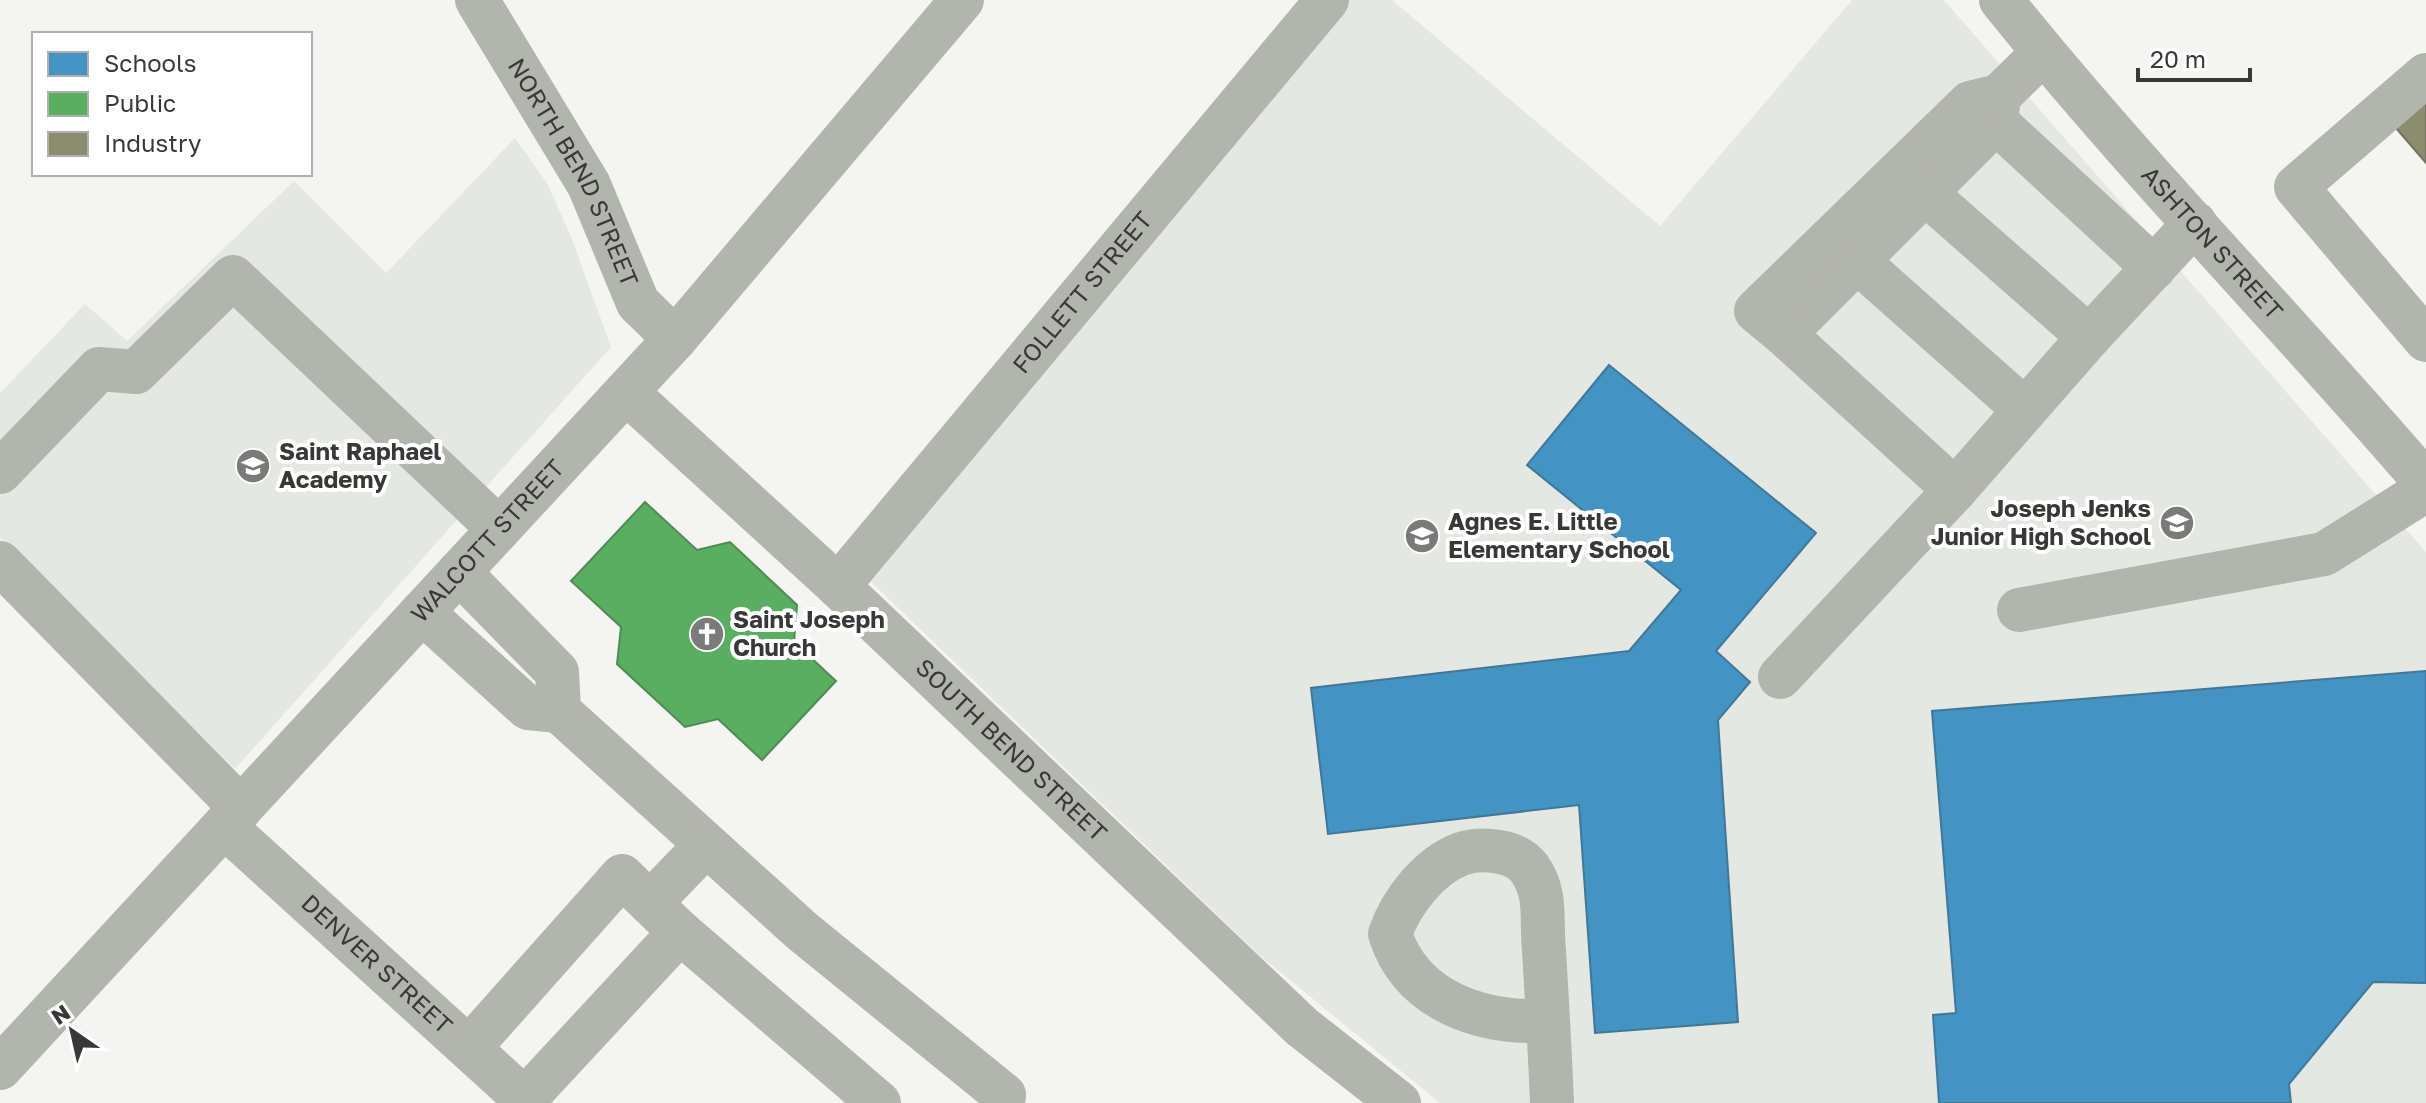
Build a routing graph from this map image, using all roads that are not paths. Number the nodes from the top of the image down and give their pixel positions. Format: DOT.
graph roads {
  1 [pos="477,0"];
  2 [pos="962,0"];
  3 [pos="1327,0"];
  4 [pos="2001,0"];
  5 [pos="2043,53"];
  6 [pos="2426,75"];
  7 [pos="1998,109"];
  8 [pos="1924,192"];
  9 [pos="2195,223"];
  10 [pos="1856,260"];
  11 [pos="2154,268"];
  12 [pos="1784,334"];
  13 [pos="2089,337"];
  14 [pos="675,339"];
  15 [pos="2426,340"];
  16 [pos="626,392"];
  17 [pos="2025,410"];
  18 [pos="0,472"];
  19 [pos="2426,483"];
  20 [pos="1955,490"];
  21 [pos="2426,490"];
  22 [pos="499,529"];
  23 [pos="0,563"];
  24 [pos="459,572"];
  25 [pos="838,586"];
  26 [pos="2019,610"];
  27 [pos="422,612"];
  28 [pos="1780,677"];
  29 [pos="559,711"];
  30 [pos="233,817"];
  31 [pos="706,845"];
  32 [pos="665,917"];
  33 [pos="1548,1021"];
  34 [pos="469,1048"];
  35 [pos="0,1068"];
  36 [pos="527,1101"];
  37 [pos="879,1103"];
  38 [pos="1003,1103"];
  39 [pos="1399,1103"];
  40 [pos="1552,1103"];
  1 -- 14 [label="street, NORTH BEND STREET"];
  2 -- 14 [label="street, WALCOTT STREET"];
  3 -- 25 [label="street, FOLLETT STREET"];
  4 -- 5 [label="street, ASHTON STREET"];
  5 -- 7 [label="street"];
  5 -- 9 [label="street, ASHTON STREET"];
  6 -- 15 [label="street"];
  7 -- 8 [label="street"];
  7 -- 11 [label="street"];
  7 -- 12 [label="street"];
  8 -- 10 [label="street"];
  8 -- 13 [label="street"];
  9 -- 11 [label="street"];
  9 -- 19 [label="street, ASHTON STREET"];
  10 -- 12 [label="street"];
  10 -- 17 [label="street"];
  11 -- 13 [label="street"];
  12 -- 20 [label="street"];
  13 -- 17 [label="street"];
  14 -- 16 [label="street, WALCOTT STREET"];
  16 -- 22 [label="street, WALCOTT STREET"];
  16 -- 25 [label="street, SOUTH BEND STREET"];
  17 -- 20 [label="street"];
  18 -- 22 [label="street"];
  20 -- 28 [label="street"];
  21 -- 26 [label="street"];
  22 -- 24 [label="street, WALCOTT STREET"];
  23 -- 30 [label="street, DENVER STREET"];
  24 -- 27 [label="street, WALCOTT STREET"];
  24 -- 29 [label="street"];
  25 -- 39 [label="street, SOUTH BEND STREET"];
  27 -- 29 [label="street"];
  27 -- 30 [label="street, WALCOTT STREET"];
  29 -- 31 [label="street"];
  30 -- 34 [label="street, DENVER STREET"];
  30 -- 35 [label="street, WALCOTT STREET"];
  31 -- 32 [label="street"];
  31 -- 38 [label="street"];
  32 -- 34 [label="street"];
  32 -- 36 [label="street"];
  32 -- 37 [label="street"];
  33 -- 40 [label="street"];
  34 -- 36 [label="street, DENVER STREET"];
}
